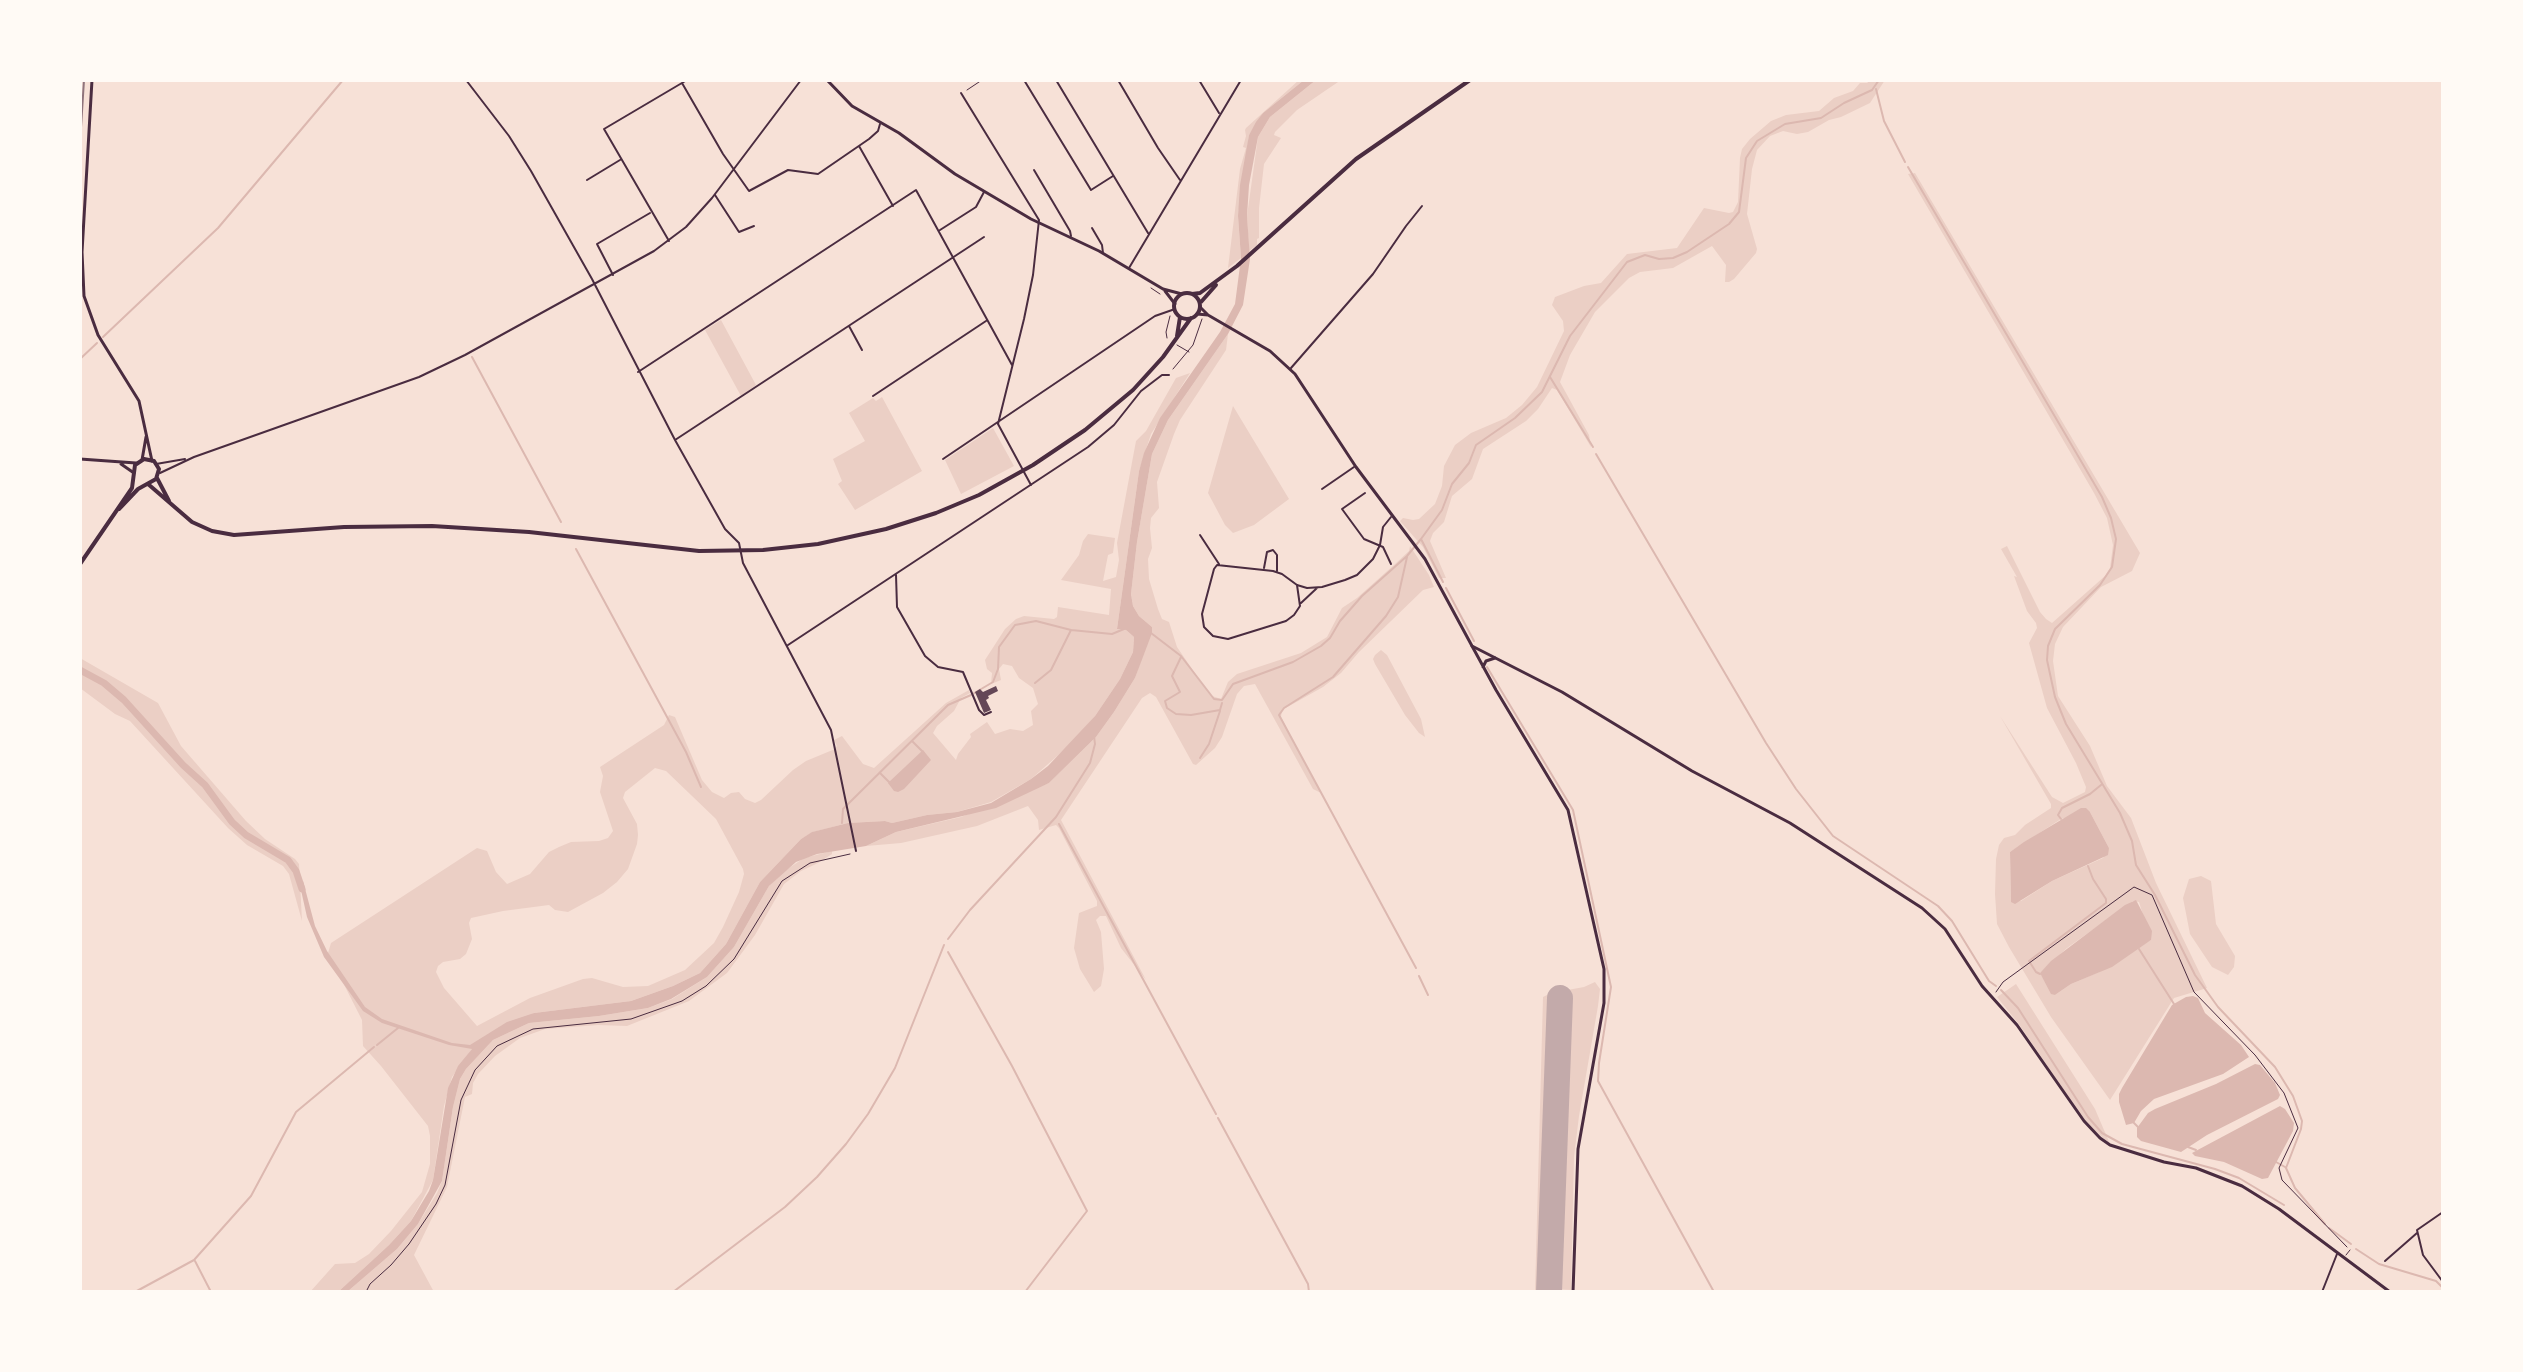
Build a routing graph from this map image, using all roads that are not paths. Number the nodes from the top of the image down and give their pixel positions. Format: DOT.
graph roads {
  1 [pos="92,80"];
  2 [pos="466,80"];
  3 [pos="687,80"];
  4 [pos="801,80"];
  5 [pos="827,80"];
  6 [pos="1024,80"];
  7 [pos="1056,80"];
  8 [pos="1118,80"];
  9 [pos="1199,80"];
  10 [pos="1241,80"];
  11 [pos="1470,80"];
  12 [pos="682,83"];
  13 [pos="961,93"];
  14 [pos="1220,115"];
  15 [pos="881,123"];
  16 [pos="859,145"];
  17 [pos="621,159"];
  18 [pos="734,170"];
  19 [pos="1034,170"];
  20 [pos="1113,175"];
  21 [pos="587,180"];
  22 [pos="1181,181"];
  23 [pos="984,192"];
  24 [pos="715,194"];
  25 [pos="893,206"];
  26 [pos="1422,206"];
  27 [pos="651,212"];
  28 [pos="1039,223"];
  29 [pos="754,226"];
  30 [pos="1092,228"];
  31 [pos="939,230"];
  32 [pos="1149,234"];
  33 [pos="984,237"];
  34 [pos="1071,238"];
  35 [pos="669,241"];
  36 [pos="1103,254"];
  37 [pos="953,258"];
  38 [pos="1129,269"];
  39 [pos="613,275"];
  40 [pos="1227,275"];
  41 [pos="594,285"];
  42 [pos="1163,289"];
  43 [pos="1182,294"];
  44 [pos="1192,294"];
  45 [pos="1200,305"];
  46 [pos="1173,308"];
  47 [pos="1197,314"];
  48 [pos="1179,315"];
  49 [pos="1208,315"];
  50 [pos="1191,318"];
  51 [pos="987,320"];
  52 [pos="849,326"];
  53 [pos="1176,341"];
  54 [pos="862,350"];
  55 [pos="1012,365"];
  56 [pos="1290,369"];
  57 [pos="638,372"];
  58 [pos="1169,375"];
  59 [pos="873,396"];
  60 [pos="998,424"];
  61 [pos="146,425"];
  62 [pos="675,440"];
  63 [pos="194,457"];
  64 [pos="80,459"];
  65 [pos="943,459"];
  66 [pos="140,461"];
  67 [pos="154,462"];
  68 [pos="118,463"];
  69 [pos="1355,466"];
  70 [pos="1023,471"];
  71 [pos="134,475"];
  72 [pos="158,476"];
  73 [pos="146,484"];
  74 [pos="1031,485"];
  75 [pos="1322,489"];
  76 [pos="1365,493"];
  77 [pos="173,507"];
  78 [pos="119,509"];
  79 [pos="1392,516"];
  80 [pos="1200,535"];
  81 [pos="1380,545"];
  82 [pos="740,551"];
  83 [pos="80,564"];
  84 [pos="1391,564"];
  85 [pos="1219,565"];
  86 [pos="1264,570"];
  87 [pos="1277,572"];
  88 [pos="896,575"];
  89 [pos="1297,585"];
  90 [pos="1317,588"];
  91 [pos="1300,604"];
  92 [pos="787,645"];
  93 [pos="1472,646"];
  94 [pos="1495,658"];
  95 [pos="1483,668"];
  96 [pos="991,712"];
  97 [pos="856,850"];
  98 [pos="2443,1212"];
  99 [pos="2418,1232"];
  100 [pos="2350,1250"];
  101 [pos="2338,1252"];
  102 [pos="2344,1257"];
  103 [pos="2385,1261"];
  104 [pos="2443,1282"];
  105 [pos="2387,1291"];
  106 [pos="1573,1292"];
  107 [pos="2322,1292"];
  1 -- 61 [label="main road"];
  2 -- 41 [label="street"];
  3 -- 12 [label="street"];
  4 -- 18 [label="street"];
  5 -- 15 [label="main road"];
  6 -- 20 [label="street"];
  7 -- 20 [label="street"];
  8 -- 22 [label="street"];
  9 -- 14 [label="street"];
  10 -- 14 [label="street"];
  11 -- 40 [label="main road"];
  12 -- 17 [label="street"];
  12 -- 18 [label="street"];
  13 -- 28 [label="street"];
  14 -- 22 [label="street"];
  15 -- 16 [label="street"];
  15 -- 23 [label="main road"];
  16 -- 18 [label="street"];
  16 -- 25 [label="street"];
  17 -- 21 [label="street"];
  17 -- 27 [label="street"];
  18 -- 24 [label="street"];
  19 -- 34 [label="street"];
  20 -- 32 [label="street"];
  22 -- 32 [label="street"];
  23 -- 28 [label="main road"];
  23 -- 31 [label="street"];
  24 -- 29 [label="street"];
  24 -- 35 [label="street"];
  25 -- 31 [label="street"];
  25 -- 57 [label="street"];
  26 -- 56 [label="street"];
  27 -- 35 [label="street"];
  27 -- 39 [label="street"];
  28 -- 34 [label="main road"];
  28 -- 55 [label="street"];
  30 -- 36 [label="street"];
  31 -- 37 [label="street"];
  32 -- 38 [label="street"];
  33 -- 37 [label="street"];
  34 -- 36 [label="main road"];
  35 -- 39 [label="street"];
  36 -- 38 [label="main road"];
  37 -- 51 [label="street"];
  37 -- 52 [label="street"];
  38 -- 42 [label="main road"];
  39 -- 41 [label="street"];
  40 -- 44 [label="main road"];
  40 -- 45 [label="main road"];
  41 -- 57 [label="street"];
  41 -- 63 [label="street"];
  42 -- 43 [label="main road"];
  42 -- 46 [label="main road"];
  43 -- 44 [label="main road"];
  43 -- 46 [label="main road"];
  44 -- 45 [label="main road"];
  45 -- 47 [label="main road"];
  45 -- 49 [label="main road"];
  46 -- 48 [label="main road"];
  46 -- 60 [label="street"];
  47 -- 49 [label="main road"];
  47 -- 50 [label="main road"];
  48 -- 50 [label="main road"];
  48 -- 53 [label="main road"];
  49 -- 56 [label="main road"];
  50 -- 53 [label="main road"];
  51 -- 55 [label="street"];
  51 -- 59 [label="street"];
  52 -- 54 [label="street"];
  52 -- 62 [label="street"];
  53 -- 70 [label="main road"];
  55 -- 60 [label="street"];
  56 -- 69 [label="main road"];
  57 -- 62 [label="street"];
  58 -- 74 [label="street"];
  60 -- 65 [label="street"];
  60 -- 70 [label="street"];
  61 -- 66 [label="main road"];
  61 -- 67 [label="main road"];
  62 -- 82 [label="street"];
  63 -- 67 [label="street"];
  63 -- 72 [label="street"];
  64 -- 68 [label="main road"];
  66 -- 67 [label="main road"];
  66 -- 68 [label="main road"];
  66 -- 71 [label="main road"];
  67 -- 72 [label="main road"];
  68 -- 71 [label="main road"];
  69 -- 75 [label="street"];
  69 -- 79 [label="main road"];
  70 -- 74 [label="street"];
  70 -- 82 [label="main road"];
  71 -- 73 [label="main road"];
  71 -- 78 [label="main road"];
  72 -- 73 [label="main road"];
  72 -- 77 [label="main road"];
  73 -- 77 [label="main road"];
  73 -- 78 [label="main road"];
  74 -- 88 [label="street"];
  76 -- 81 [label="street"];
  77 -- 82 [label="main road"];
  78 -- 83 [label="main road"];
  79 -- 81 [label="street"];
  79 -- 93 [label="main road"];
  80 -- 85 [label="street"];
  81 -- 84 [label="street"];
  81 -- 90 [label="street"];
  82 -- 92 [label="street"];
  85 -- 86 [label="street"];
  85 -- 91 [label="street"];
  86 -- 87 [label="street"];
  86 -- 87 [label="street"];
  87 -- 89 [label="street"];
  88 -- 92 [label="street"];
  88 -- 96 [label="street"];
  89 -- 90 [label="street"];
  89 -- 91 [label="street"];
  90 -- 91 [label="street"];
  92 -- 97 [label="street"];
  93 -- 94 [label="main road"];
  93 -- 95 [label="main road"];
  94 -- 95 [label="main road"];
  94 -- 101 [label="main road"];
  95 -- 106 [label="main road"];
  98 -- 99 [label="street"];
  99 -- 103 [label="street"];
  99 -- 104 [label="street"];
  100 -- 102 [label="lane"];
  101 -- 102 [label="main road"];
  101 -- 107 [label="street"];
  102 -- 105 [label="main road"];
}
